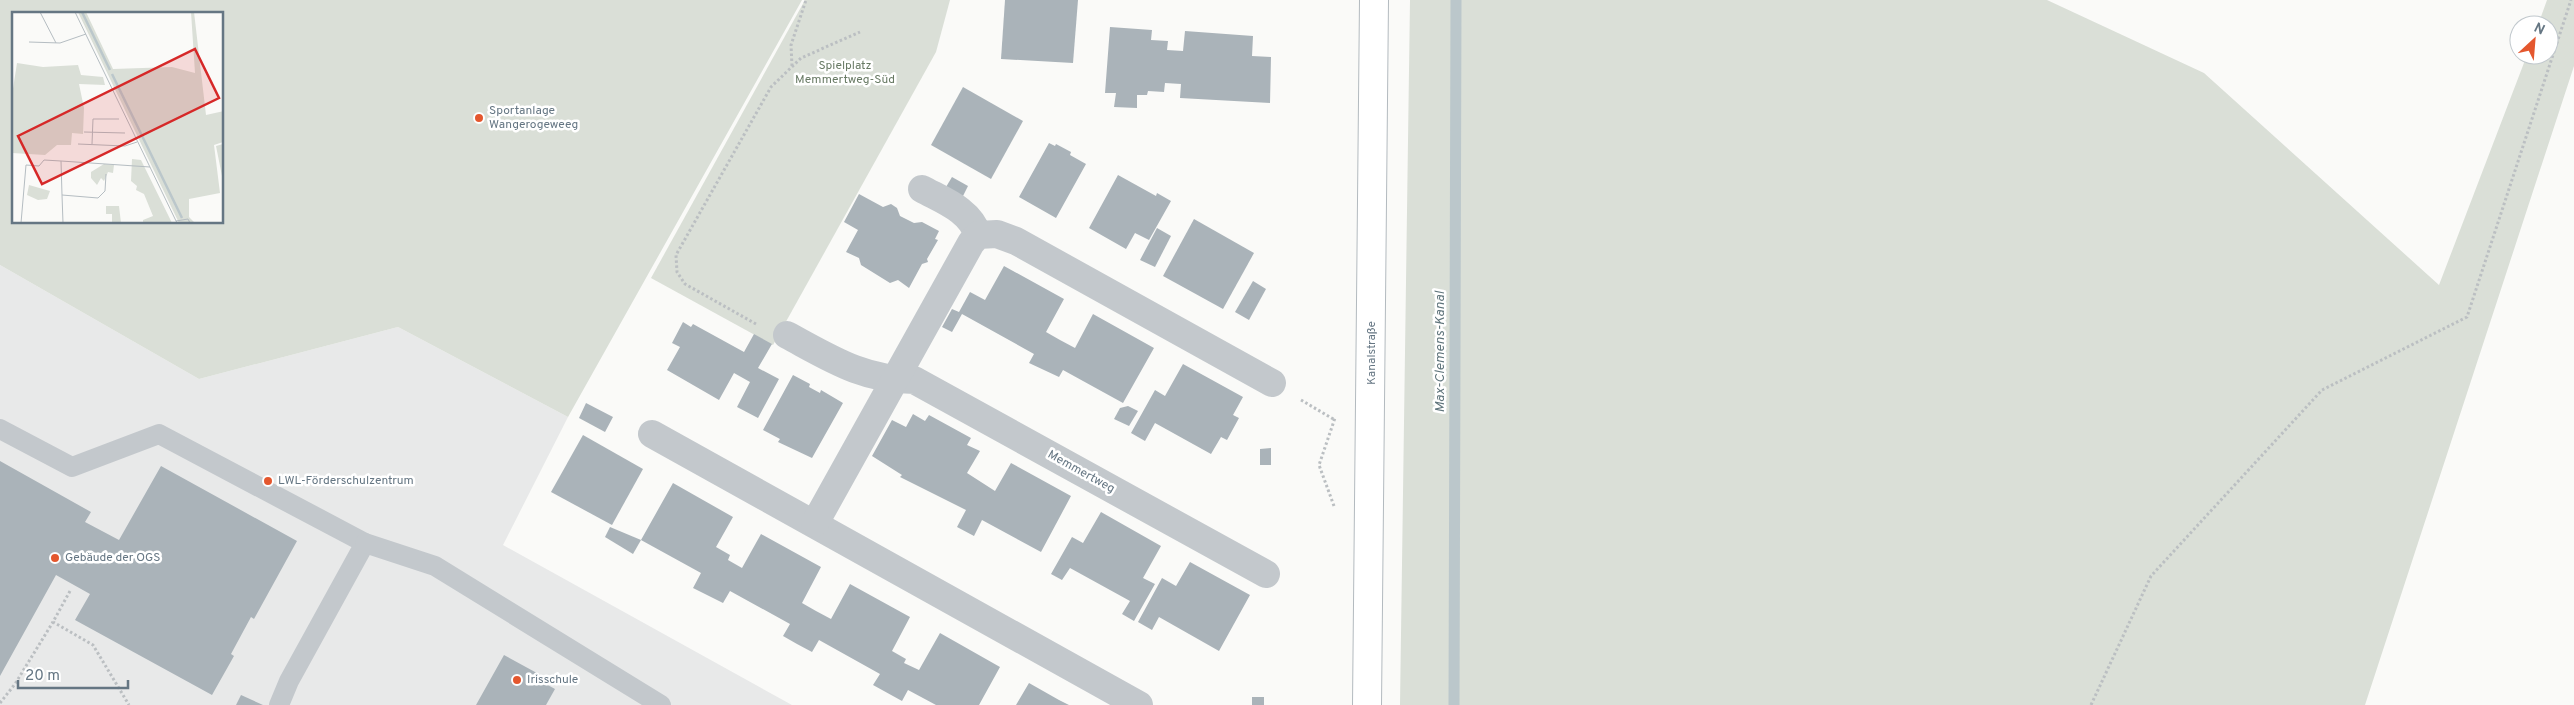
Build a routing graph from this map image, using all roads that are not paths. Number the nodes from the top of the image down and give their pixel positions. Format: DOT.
graph roads {
  1 [pos="1374,0"];
  2 [pos="922,189"];
  3 [pos="978,235"];
  4 [pos="787,335"];
  5 [pos="895,380"];
  6 [pos="1272,383"];
  7 [pos="0,429"];
  8 [pos="652,434"];
  9 [pos="815,523"];
  10 [pos="365,543"];
  11 [pos="1266,574"];
  12 [pos="279,705"];
  13 [pos="661,705"];
  14 [pos="1139,705"];
  15 [pos="1367,705"];
  1 -- 15 [label="main road, Kanalstraße"];
  2 -- 3 [label="street"];
  3 -- 5 [label="street"];
  3 -- 6 [label="street"];
  4 -- 5 [label="street, Memmertweg"];
  5 -- 9 [label="street"];
  5 -- 11 [label="street, Memmertweg"];
  7 -- 10 [label="lane"];
  8 -- 9 [label="street"];
  9 -- 14 [label="street"];
  10 -- 12 [label="lane"];
  10 -- 13 [label="lane"];
}
